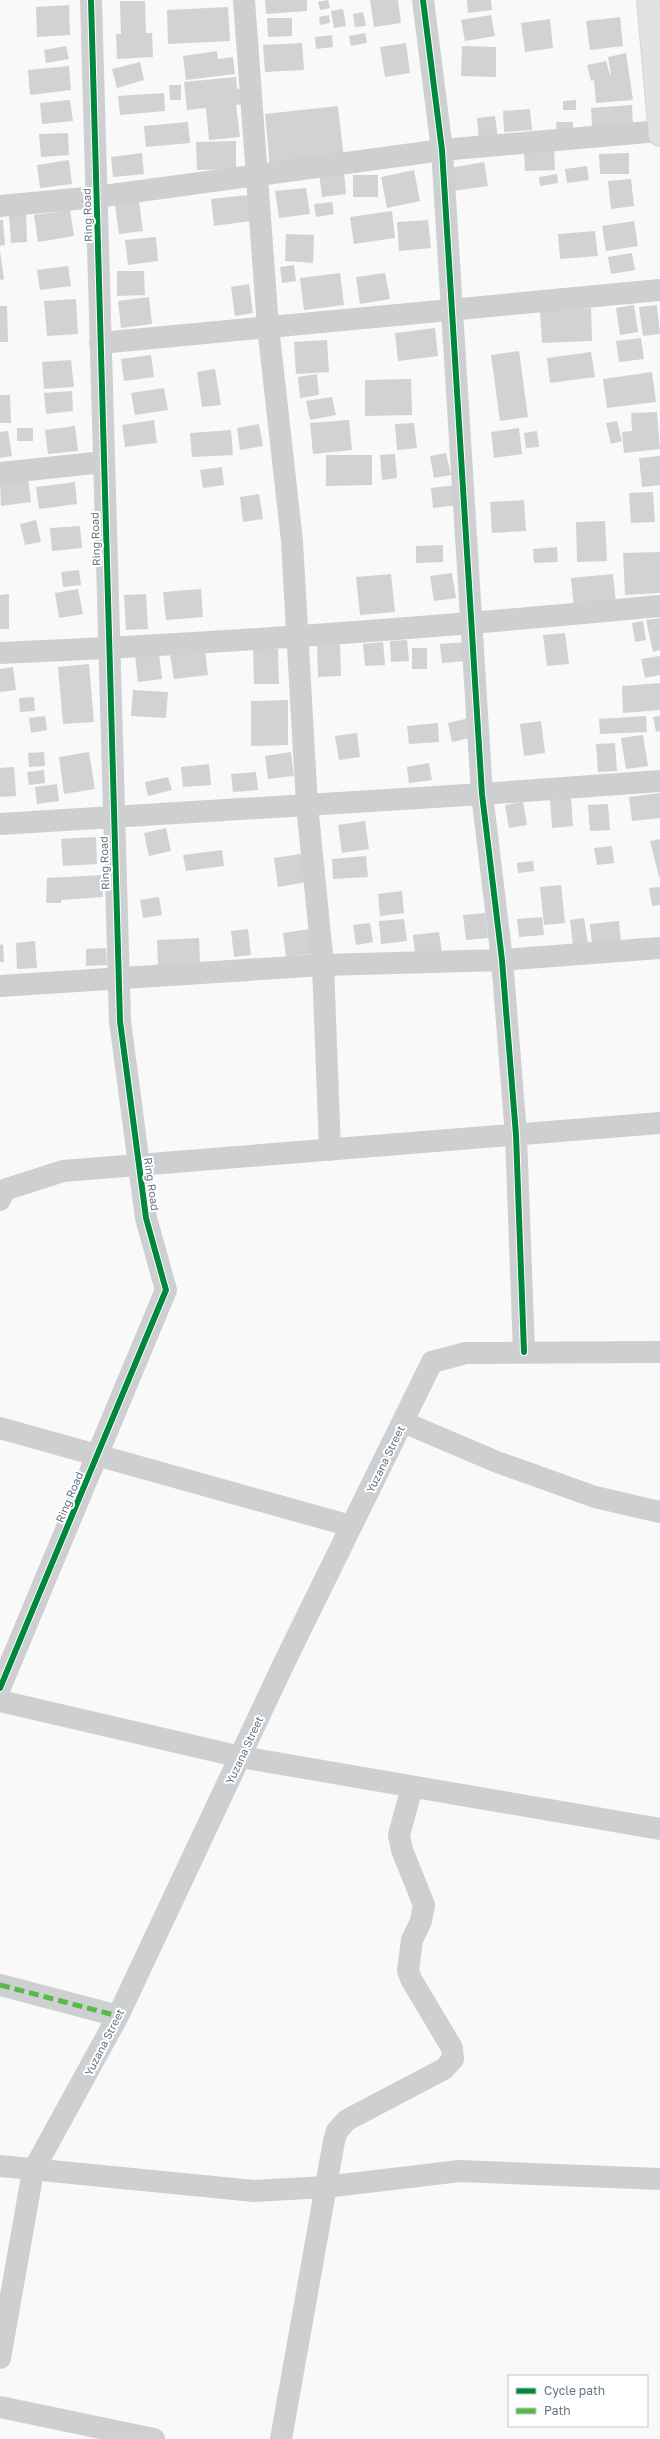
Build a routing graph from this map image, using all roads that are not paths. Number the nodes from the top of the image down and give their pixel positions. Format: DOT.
graph roads {
  1 [pos="91,0"];
  2 [pos="244,0"];
  3 [pos="423,0"];
  4 [pos="648,0"];
  5 [pos="660,131"];
  6 [pos="660,135"];
  7 [pos="442,150"];
  8 [pos="256,175"];
  9 [pos="96,197"];
  10 [pos="0,206"];
  11 [pos="660,290"];
  12 [pos="453,309"];
  13 [pos="268,327"];
  14 [pos="100,343"];
  15 [pos="103,462"];
  16 [pos="0,473"];
  17 [pos="660,606"];
  18 [pos="472,624"];
  19 [pos="297,636"];
  20 [pos="108,649"];
  21 [pos="0,653"];
  22 [pos="660,781"];
  23 [pos="482,794"];
  24 [pos="307,805"];
  25 [pos="113,816"];
  26 [pos="0,824"];
  27 [pos="660,948"];
  28 [pos="502,960"];
  29 [pos="324,965"];
  30 [pos="118,980"];
  31 [pos="0,986"];
  32 [pos="660,1123"];
  33 [pos="516,1135"];
  34 [pos="330,1150"];
  35 [pos="139,1166"];
  36 [pos="1,1192"];
  37 [pos="524,1352"];
  38 [pos="660,1352"];
  39 [pos="403,1422"];
  40 [pos="0,1428"];
  41 [pos="97,1456"];
  42 [pos="660,1512"];
  43 [pos="351,1526"];
  44 [pos="0,1688"];
  45 [pos="0,1701"];
  46 [pos="241,1757"];
  47 [pos="412,1787"];
  48 [pos="660,1829"];
  49 [pos="0,1985"];
  50 [pos="118,2016"];
  51 [pos="0,2166"];
  52 [pos="33,2171"];
  53 [pos="660,2179"];
  54 [pos="325,2187"];
  55 [pos="0,2358"];
  56 [pos="0,2407"];
  57 [pos="154,2439"];
  58 [pos="281,2439"];
  1 -- 9 [label="street, Ring Road"];
  2 -- 8 [label="street"];
  3 -- 7 [label="street"];
  4 -- 5 [label="highway"];
  5 -- 6 [label="highway"];
  5 -- 7 [label="street"];
  7 -- 8 [label="street"];
  7 -- 12 [label="street"];
  8 -- 9 [label="street"];
  8 -- 13 [label="street"];
  9 -- 10 [label="street"];
  9 -- 14 [label="street, Ring Road"];
  11 -- 12 [label="street"];
  12 -- 13 [label="street"];
  12 -- 18 [label="street"];
  13 -- 14 [label="street"];
  13 -- 19 [label="street"];
  14 -- 15 [label="street, Ring Road"];
  15 -- 16 [label="street"];
  15 -- 20 [label="street, Ring Road"];
  17 -- 18 [label="street"];
  18 -- 19 [label="street"];
  18 -- 23 [label="street"];
  19 -- 20 [label="street"];
  19 -- 24 [label="street"];
  20 -- 21 [label="street"];
  20 -- 25 [label="street, Ring Road"];
  22 -- 23 [label="street"];
  23 -- 24 [label="street"];
  23 -- 28 [label="street"];
  24 -- 25 [label="street"];
  24 -- 29 [label="street"];
  25 -- 26 [label="street"];
  25 -- 30 [label="street, Ring Road"];
  27 -- 28 [label="street"];
  28 -- 29 [label="street"];
  28 -- 33 [label="street"];
  29 -- 30 [label="street"];
  29 -- 34 [label="street"];
  30 -- 31 [label="street"];
  30 -- 35 [label="street, Ring Road"];
  32 -- 33 [label="street"];
  33 -- 34 [label="street"];
  33 -- 37 [label="street"];
  34 -- 35 [label="street"];
  35 -- 36 [label="street"];
  35 -- 41 [label="street, Ring Road"];
  37 -- 38 [label="street, Yuzana Street"];
  37 -- 39 [label="street, Yuzana Street"];
  39 -- 42 [label="street"];
  39 -- 43 [label="street, Yuzana Street"];
  40 -- 41 [label="street"];
  41 -- 43 [label="street"];
  41 -- 44 [label="street, Ring Road"];
  43 -- 46 [label="street, Yuzana Street"];
  45 -- 46 [label="street"];
  46 -- 47 [label="street"];
  46 -- 50 [label="street, Yuzana Street"];
  47 -- 48 [label="street"];
  47 -- 54 [label="street"];
  49 -- 50 [label="street"];
  50 -- 52 [label="street, Yuzana Street"];
  51 -- 52 [label="street"];
  52 -- 54 [label="street"];
  52 -- 55 [label="street, Yuzana Street"];
  53 -- 54 [label="street"];
  54 -- 58 [label="street"];
  56 -- 57 [label="street"];
}
